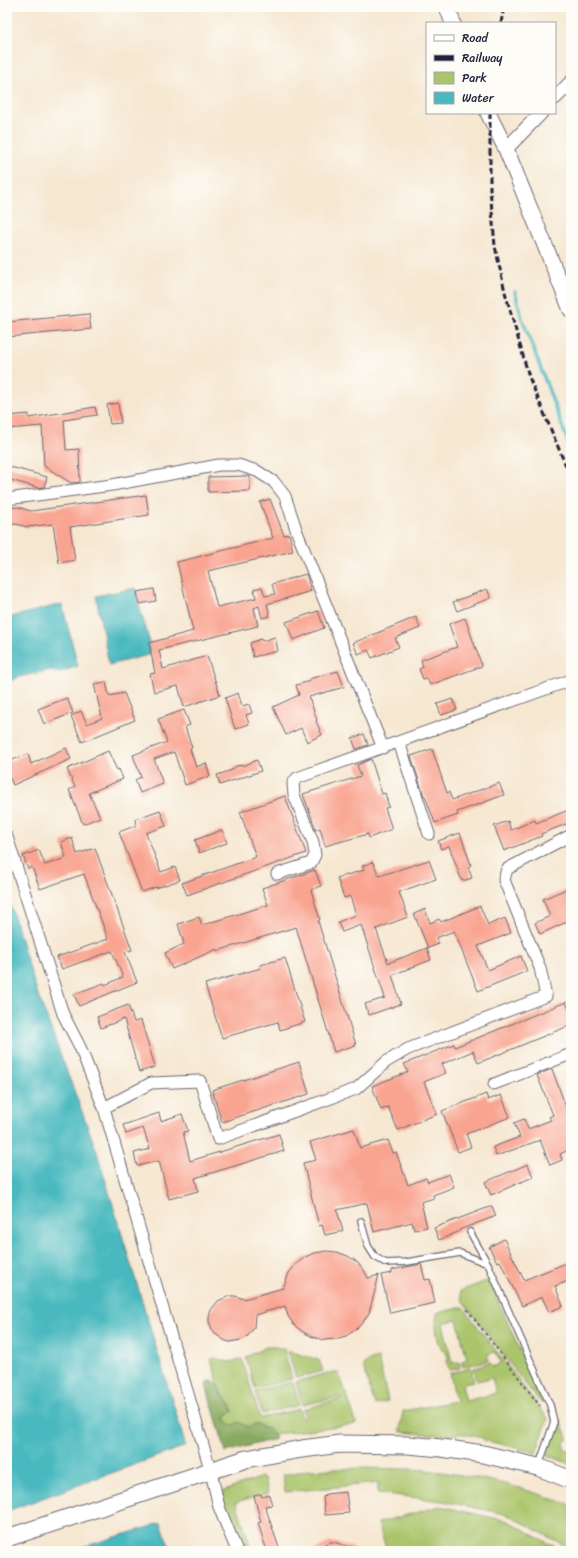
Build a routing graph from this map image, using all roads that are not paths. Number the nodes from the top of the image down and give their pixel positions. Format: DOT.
graph roads {
  1 [pos="447,7"];
  2 [pos="453,22"];
  3 [pos="571,82"];
  4 [pos="556,97"];
  5 [pos="488,114"];
  6 [pos="540,114"];
  7 [pos="506,149"];
  8 [pos="571,310"];
  9 [pos="7,499"];
  10 [pos="571,680"];
  11 [pos="399,742"];
  12 [pos="382,748"];
  13 [pos="429,834"];
  14 [pos="571,834"];
  15 [pos="7,838"];
  16 [pos="277,874"];
  17 [pos="571,1054"];
  18 [pos="494,1084"];
  19 [pos="104,1108"];
  20 [pos="361,1221"];
  21 [pos="470,1232"];
  22 [pos="488,1264"];
  23 [pos="538,1467"];
  24 [pos="211,1472"];
  25 [pos="571,1480"];
  26 [pos="7,1538"];
  27 [pos="237,1551"];
  1 -- 2 [label="main road"];
  3 -- 4 [label="street"];
  5 -- 7 [label="main road"];
  6 -- 7 [label="street"];
  7 -- 8 [label="main road"];
  9 -- 12 [label="street"];
  10 -- 11 [label="street"];
  11 -- 12 [label="street"];
  11 -- 13 [label="street"];
  12 -- 16 [label="street"];
  14 -- 19 [label="street"];
  15 -- 19 [label="street"];
  17 -- 18 [label="street"];
  19 -- 24 [label="street"];
  20 -- 22 [label="lane"];
  21 -- 22 [label="lane"];
  22 -- 23 [label="lane"];
  23 -- 24 [label="main road"];
  23 -- 25 [label="main road"];
  24 -- 26 [label="main road"];
  24 -- 27 [label="street"];
}
